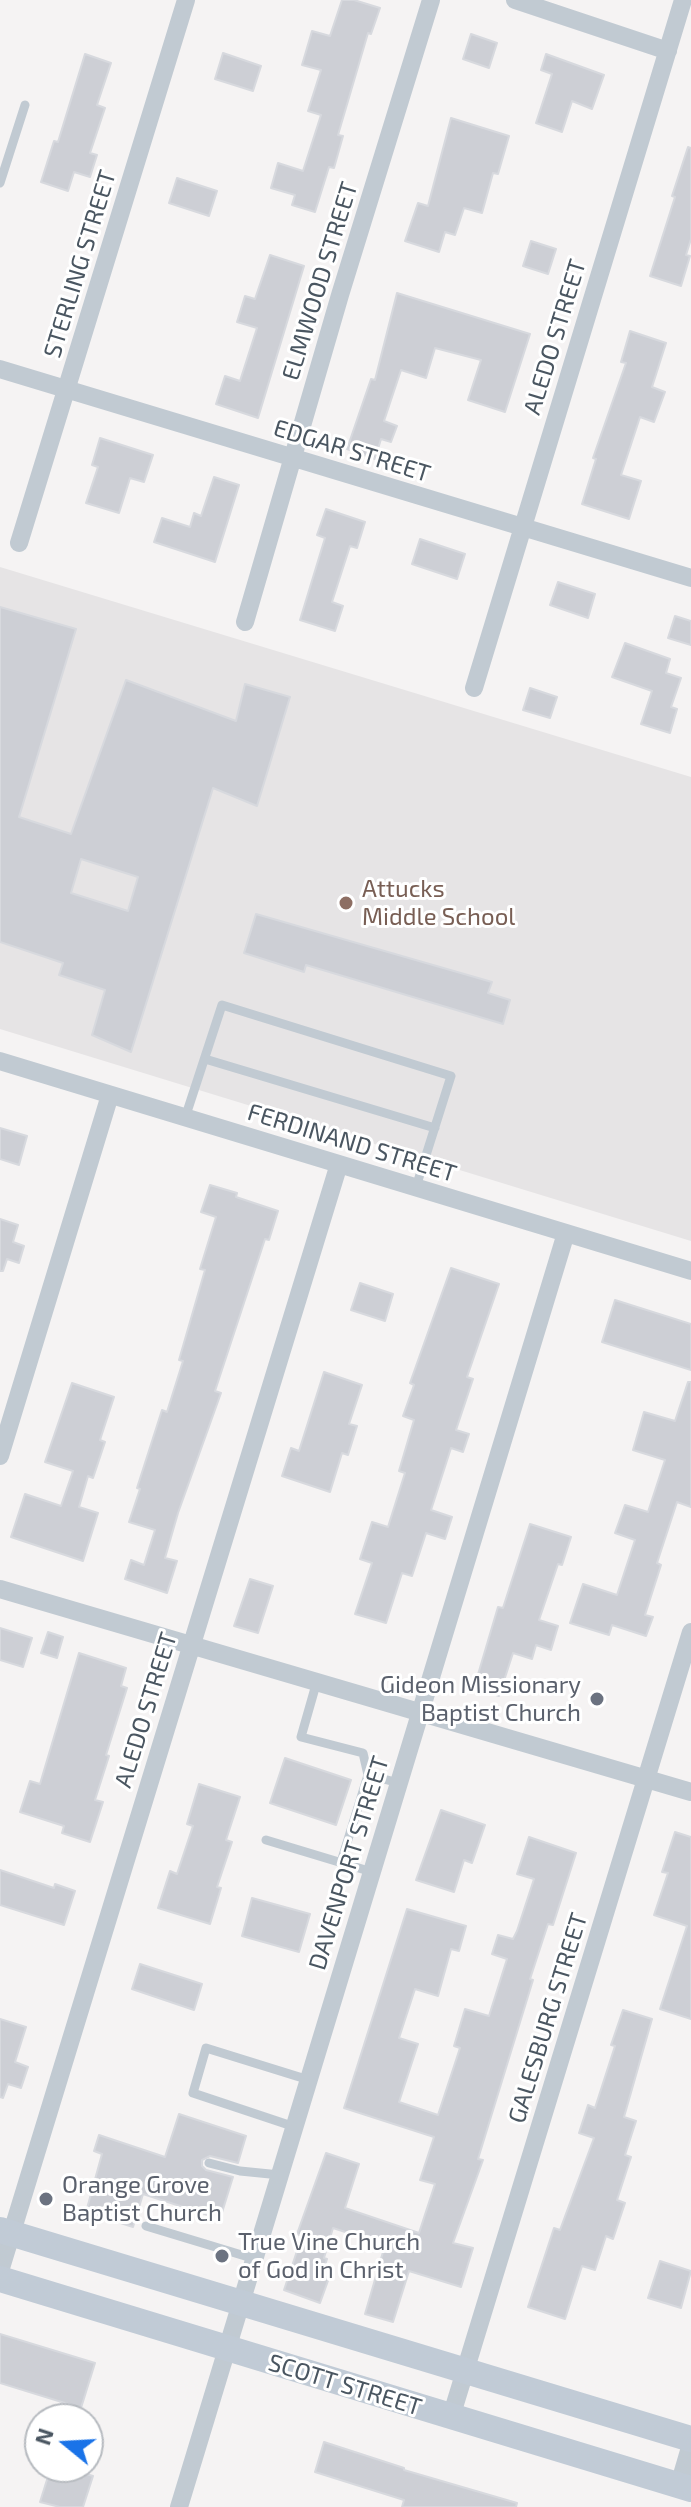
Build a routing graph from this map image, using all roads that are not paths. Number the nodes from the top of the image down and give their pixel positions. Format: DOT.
graph roads {
  1 [pos="186,0"];
  2 [pos="431,0"];
  3 [pos="515,0"];
  4 [pos="683,0"];
  5 [pos="668,51"];
  6 [pos="25,105"];
  7 [pos="0,183"];
  8 [pos="0,369"];
  9 [pos="67,388"];
  10 [pos="293,458"];
  11 [pos="522,526"];
  12 [pos="19,543"];
  13 [pos="691,578"];
  14 [pos="245,622"];
  15 [pos="474,688"];
  16 [pos="205,1059"];
  17 [pos="0,1061"];
  18 [pos="110,1095"];
  19 [pos="185,1118"];
  20 [pos="435,1128"];
  21 [pos="339,1164"];
  22 [pos="416,1187"];
  23 [pos="566,1233"];
  24 [pos="691,1271"];
  25 [pos="0,1456"];
  26 [pos="0,1589"];
  27 [pos="691,1632"];
  28 [pos="191,1644"];
  29 [pos="317,1681"];
  30 [pos="420,1713"];
  31 [pos="368,1775"];
  32 [pos="646,1779"];
  33 [pos="399,1783"];
  34 [pos="691,1792"];
  35 [pos="266,1840"];
  36 [pos="341,1862"];
  37 [pos="372,1872"];
  38 [pos="309,2080"];
  39 [pos="295,2127"];
  40 [pos="209,2163"];
  41 [pos="280,2175"];
  42 [pos="146,2226"];
  43 [pos="6,2231"];
  44 [pos="255,2259"];
  45 [pos="0,2271"];
  46 [pos="0,2279"];
  47 [pos="242,2302"];
  48 [pos="227,2348"];
  49 [pos="466,2369"];
  50 [pos="451,2417"];
  51 [pos="691,2441"];
  52 [pos="685,2487"];
  53 [pos="179,2507"];
  1 -- 9 [label="street, STERLING STREET"];
  2 -- 10 [label="street, ELMWOOD STREET"];
  3 -- 5 [label="street"];
  4 -- 5 [label="street, ALEDO STREET"];
  5 -- 11 [label="street, ALEDO STREET"];
  6 -- 7 [label="lane"];
  8 -- 9 [label="street, EDGAR STREET"];
  9 -- 10 [label="street, EDGAR STREET"];
  9 -- 12 [label="street, STERLING STREET"];
  10 -- 11 [label="street, EDGAR STREET"];
  10 -- 14 [label="street, ELMWOOD STREET"];
  11 -- 13 [label="street, EDGAR STREET"];
  11 -- 15 [label="street, ALEDO STREET"];
  16 -- 19 [label="lane"];
  16 -- 20 [label="lane"];
  16 -- 20 [label="lane"];
  17 -- 18 [label="street, FERDINAND STREET"];
  18 -- 19 [label="street, FERDINAND STREET"];
  18 -- 25 [label="street"];
  19 -- 21 [label="street, FERDINAND STREET"];
  20 -- 22 [label="lane"];
  21 -- 22 [label="street, FERDINAND STREET"];
  21 -- 28 [label="street, ALEDO STREET"];
  22 -- 23 [label="street, FERDINAND STREET"];
  23 -- 24 [label="street, FERDINAND STREET"];
  23 -- 30 [label="street, DAVENPORT STREET"];
  26 -- 28 [label="street"];
  27 -- 32 [label="street, GALESBURG STREET"];
  28 -- 29 [label="street"];
  28 -- 43 [label="street, ALEDO STREET"];
  29 -- 30 [label="street"];
  29 -- 31 [label="lane"];
  30 -- 32 [label="street"];
  30 -- 33 [label="street, DAVENPORT STREET"];
  31 -- 33 [label="lane"];
  31 -- 36 [label="lane"];
  32 -- 34 [label="street"];
  32 -- 49 [label="street, GALESBURG STREET"];
  33 -- 37 [label="street, DAVENPORT STREET"];
  35 -- 36 [label="lane"];
  36 -- 37 [label="lane"];
  37 -- 38 [label="street, DAVENPORT STREET"];
  38 -- 39 [label="street, DAVENPORT STREET"];
  38 -- 39 [label="lane"];
  39 -- 41 [label="street, DAVENPORT STREET"];
  40 -- 41 [label="lane"];
  41 -- 44 [label="street, DAVENPORT STREET"];
  42 -- 44 [label="lane"];
  43 -- 45 [label="street, ALEDO STREET"];
  43 -- 47 [label="main road, SCOTT STREET"];
  44 -- 47 [label="street, DAVENPORT STREET"];
  46 -- 48 [label="main road, SCOTT STREET"];
  47 -- 48 [label="street, DAVENPORT STREET"];
  47 -- 49 [label="main road, SCOTT STREET"];
  48 -- 50 [label="main road, SCOTT STREET"];
  48 -- 53 [label="street, DAVENPORT STREET"];
  49 -- 50 [label="street, GALESBURG STREET"];
  49 -- 51 [label="main road, SCOTT STREET"];
  50 -- 52 [label="main road, SCOTT STREET"];
  51 -- 52 [label="street"];
}
